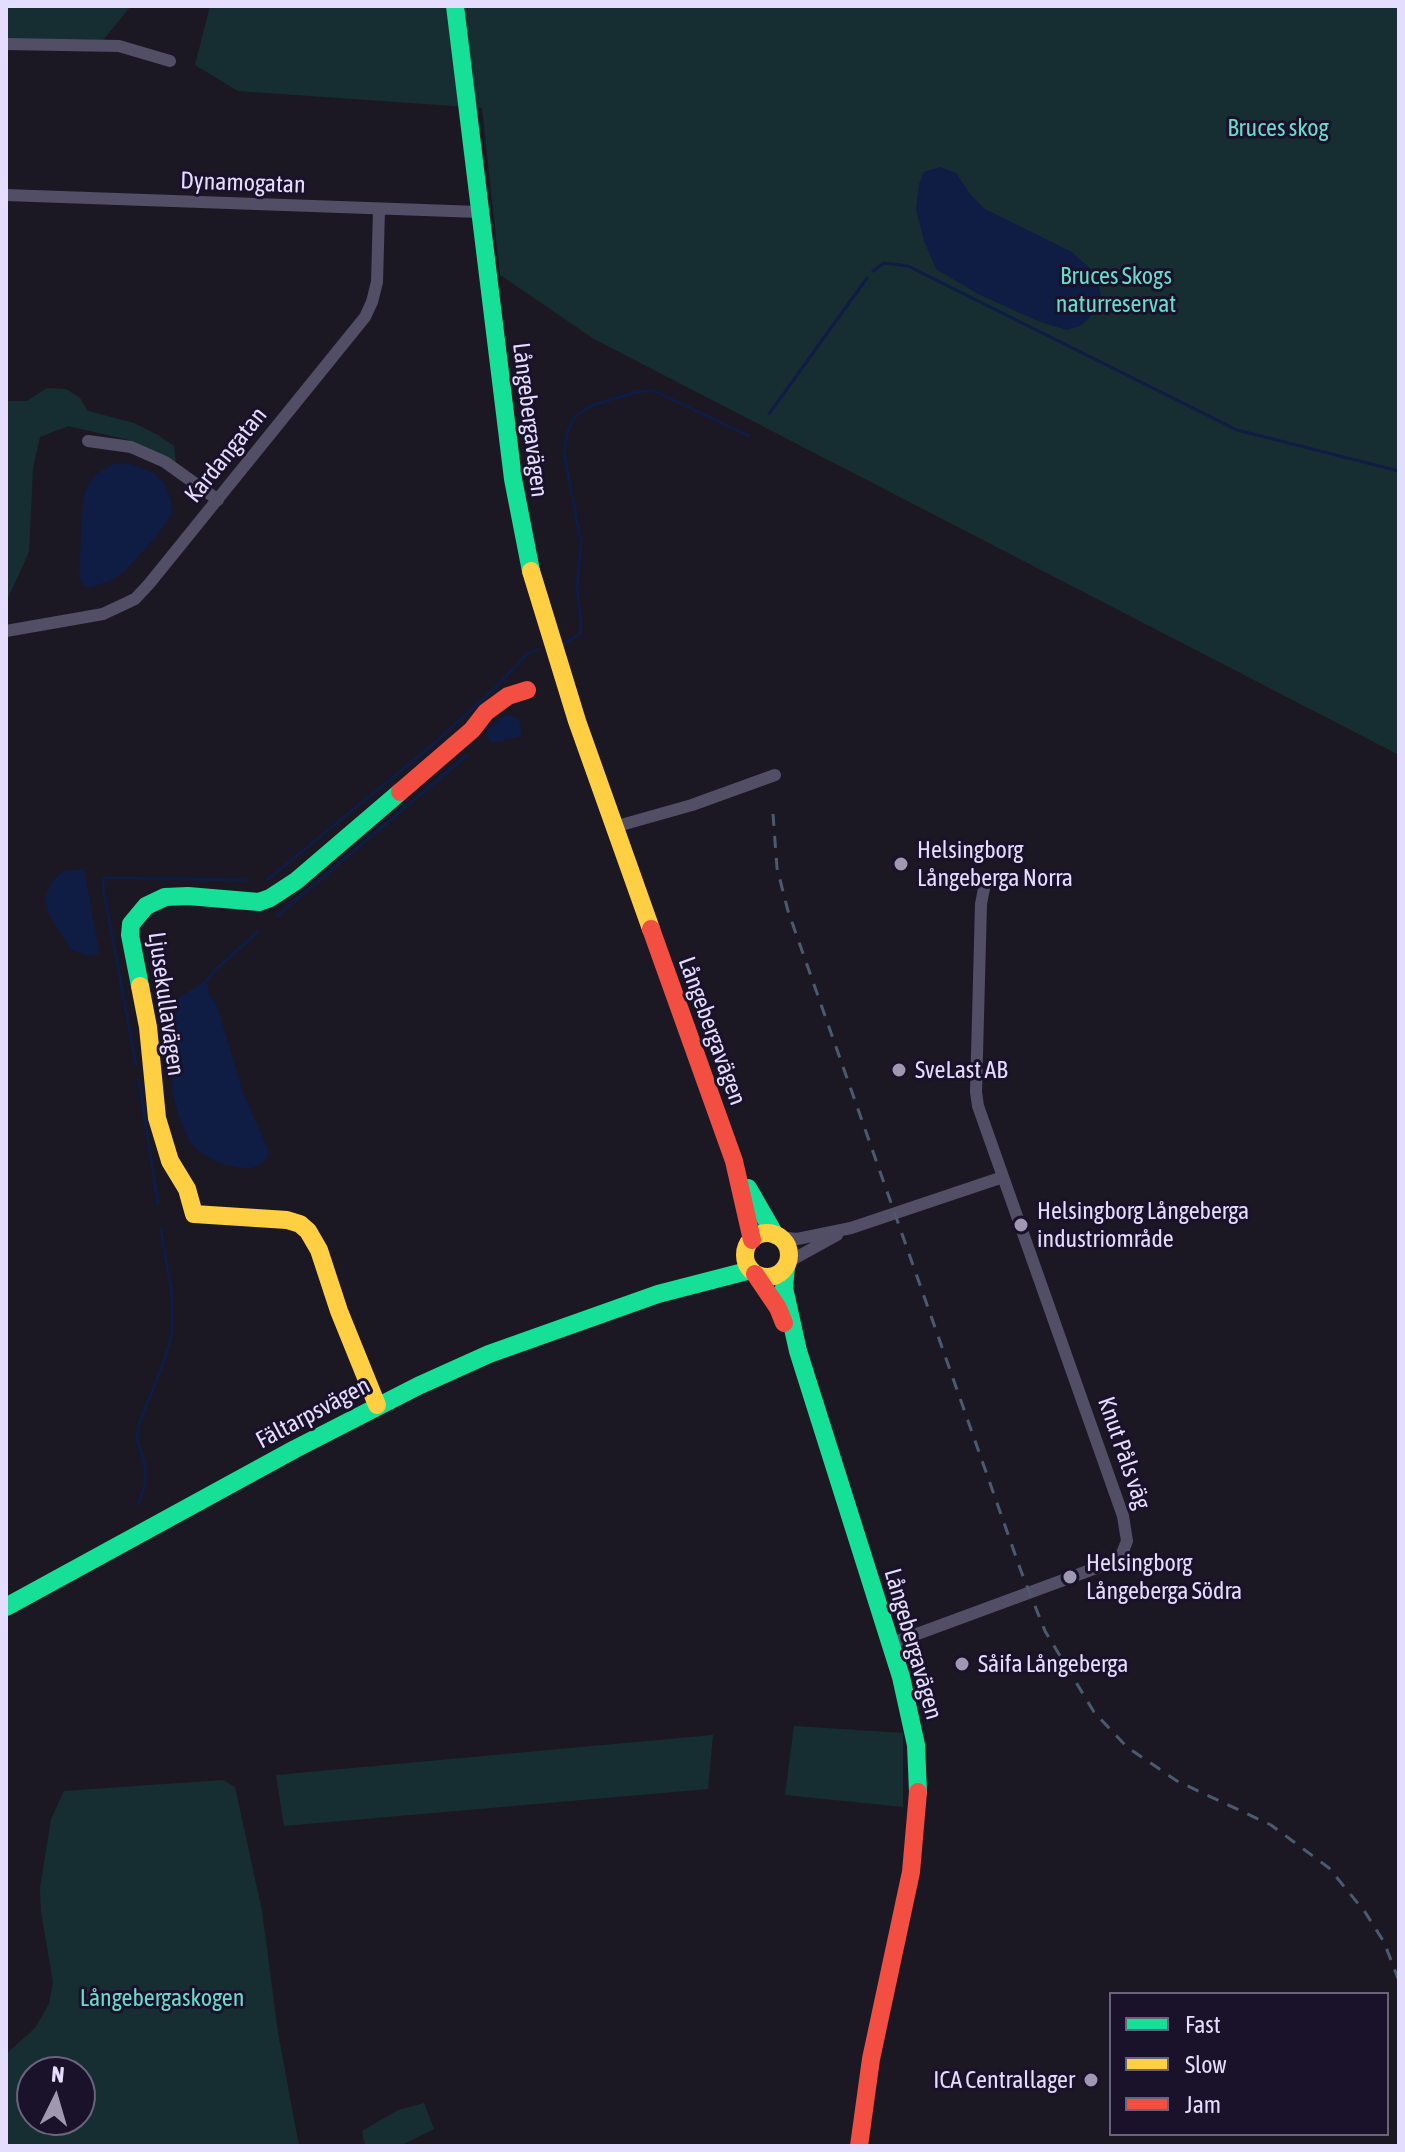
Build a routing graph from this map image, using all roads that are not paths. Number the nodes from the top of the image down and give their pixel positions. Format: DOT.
graph roads {
  1 [pos="455,6"];
  2 [pos="6,44"];
  3 [pos="170,61"];
  4 [pos="6,195"];
  5 [pos="379,210"];
  6 [pos="479,212"];
  7 [pos="88,441"];
  8 [pos="218,500"];
  9 [pos="6,631"];
  10 [pos="527,690"];
  11 [pos="775,775"];
  12 [pos="614,827"];
  13 [pos="985,883"];
  14 [pos="734,1161"];
  15 [pos="1003,1177"];
  16 [pos="851,1228"];
  17 [pos="777,1236"];
  18 [pos="749,1243"];
  19 [pos="787,1264"];
  20 [pos="753,1272"];
  21 [pos="658,1294"];
  22 [pos="798,1351"];
  23 [pos="377,1405"];
  24 [pos="6,1607"];
  25 [pos="890,1644"];
  26 [pos="859,2146"];
  1 -- 6 [label="street, Långebergavägen"];
  2 -- 3 [label="street"];
  4 -- 5 [label="street, Dynamogatan"];
  5 -- 6 [label="street, Dynamogatan"];
  5 -- 8 [label="street, Kardangatan"];
  6 -- 12 [label="street, Långebergavägen"];
  7 -- 8 [label="street"];
  8 -- 9 [label="street, Kardangatan"];
  10 -- 23 [label="street, Ljusekullavägen"];
  11 -- 12 [label="street"];
  12 -- 14 [label="street, Långebergavägen"];
  13 -- 15 [label="street, Knut Påls väg"];
  14 -- 17 [label="street, Långebergavägen"];
  14 -- 18 [label="street, Långebergavägen"];
  15 -- 16 [label="street"];
  15 -- 25 [label="street, Knut Påls väg"];
  16 -- 17 [label="street"];
  16 -- 19 [label="street"];
  17 -- 18 [label="street"];
  17 -- 19 [label="street"];
  18 -- 20 [label="street"];
  18 -- 21 [label="street, Fältarpsvägen"];
  19 -- 20 [label="street"];
  19 -- 22 [label="street, Långebergavägen"];
  20 -- 21 [label="street, Fältarpsvägen"];
  20 -- 22 [label="street, Långebergavägen"];
  21 -- 23 [label="street, Fältarpsvägen"];
  22 -- 25 [label="street, Långebergavägen"];
  23 -- 24 [label="street, Fältarpsvägen"];
  25 -- 26 [label="street, Långebergavägen"];
}
